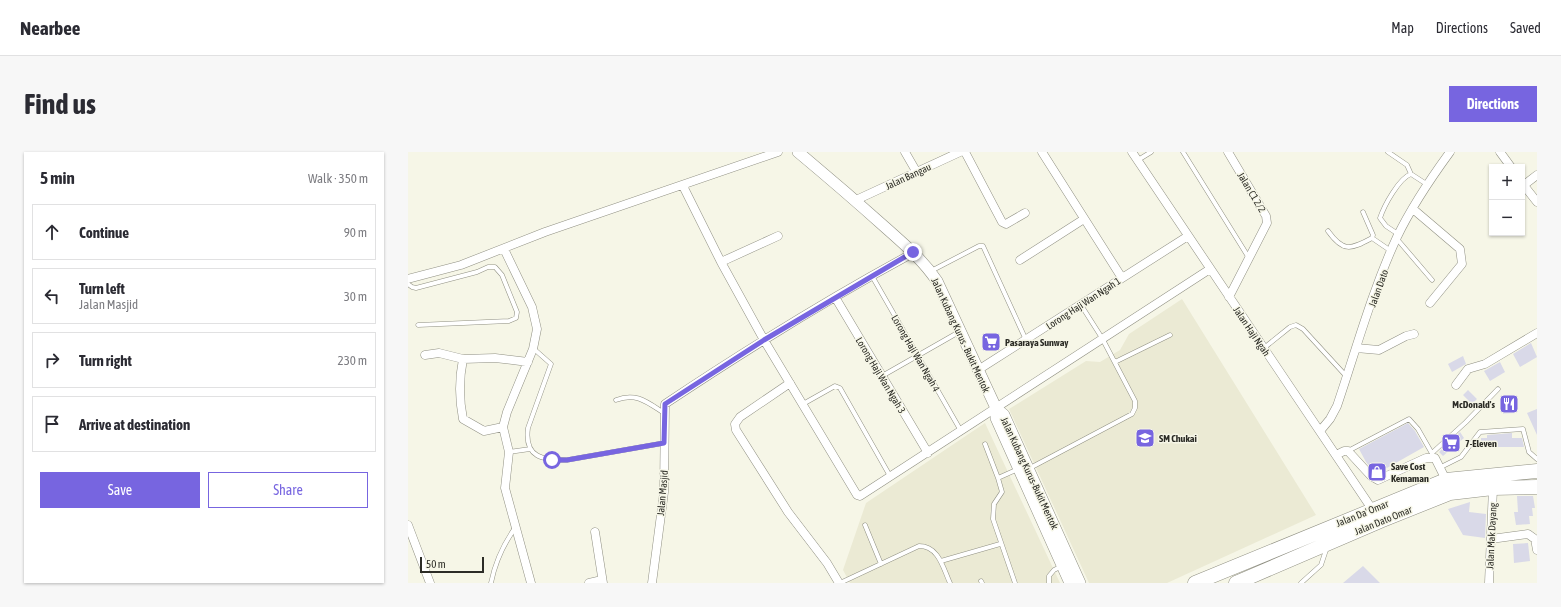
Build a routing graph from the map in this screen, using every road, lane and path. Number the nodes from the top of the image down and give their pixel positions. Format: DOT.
graph roads {
  1 [pos="778,152"];
  2 [pos="798,152"];
  3 [pos="905,152"];
  4 [pos="960,152"];
  5 [pos="965,152"];
  6 [pos="1042,152"];
  7 [pos="1132,152"];
  8 [pos="1151,152"];
  9 [pos="1183,152"];
  10 [pos="1228,152"];
  11 [pos="1388,152"];
  12 [pos="1450,152"];
  13 [pos="1500,152"];
  14 [pos="1138,160"];
  15 [pos="1509,164"];
  16 [pos="916,172"];
  17 [pos="1411,174"];
  18 [pos="1537,175"];
  19 [pos="1525,183"];
  20 [pos="1428,185"];
  21 [pos="683,186"];
  22 [pos="1525,187"];
  23 [pos="856,200"];
  24 [pos="1537,202"];
  25 [pos="1413,209"];
  26 [pos="1363,212"];
  27 [pos="1025,213"];
  28 [pos="1084,219"];
  29 [pos="1328,231"];
  30 [pos="778,236"];
  31 [pos="1188,236"];
  32 [pos="1398,236"];
  33 [pos="1372,238"];
  34 [pos="504,249"];
  35 [pos="913,252"];
  36 [pos="1391,252"];
  37 [pos="1249,258"];
  38 [pos="1020,260"];
  39 [pos="721,262"];
  40 [pos="1210,269"];
  41 [pos="930,271"];
  42 [pos="872,275"];
  43 [pos="1122,278"];
  44 [pos="408,279"];
  45 [pos="1432,280"];
  46 [pos="408,284"];
  47 [pos="835,297"];
  48 [pos="1229,297"];
  49 [pos="1430,303"];
  50 [pos="1081,305"];
  51 [pos="418,325"];
  52 [pos="961,331"];
  53 [pos="1537,333"];
  54 [pos="1414,334"];
  55 [pos="1170,335"];
  56 [pos="1102,338"];
  57 [pos="764,340"];
  58 [pos="1026,340"];
  59 [pos="533,348"];
  60 [pos="1264,348"];
  61 [pos="1356,348"];
  62 [pos="425,356"];
  63 [pos="918,356"];
  64 [pos="463,359"];
  65 [pos="528,362"];
  66 [pos="1116,362"];
  67 [pos="978,370"];
  68 [pos="882,376"];
  69 [pos="1346,377"];
  70 [pos="790,384"];
  71 [pos="1456,385"];
  72 [pos="1498,389"];
  73 [pos="616,400"];
  74 [pos="803,404"];
  75 [pos="996,408"];
  76 [pos="664,412"];
  77 [pos="503,427"];
  78 [pos="962,431"];
  79 [pos="1320,431"];
  80 [pos="664,443"];
  81 [pos="985,444"];
  82 [pos="530,449"];
  83 [pos="1348,451"];
  84 [pos="509,452"];
  85 [pos="928,453"];
  86 [pos="1336,455"];
  87 [pos="1433,455"];
  88 [pos="1537,458"];
  89 [pos="1024,469"];
  90 [pos="1537,471"];
  91 [pos="1443,473"];
  92 [pos="891,478"];
  93 [pos="998,478"];
  94 [pos="1537,487"];
  95 [pos="1493,488"];
  96 [pos="1372,509"];
  97 [pos="408,525"];
  98 [pos="865,525"];
  99 [pos="515,528"];
  100 [pos="595,532"];
  101 [pos="1491,539"];
  102 [pos="1329,543"];
  103 [pos="1000,544"];
  104 [pos="1537,550"];
  105 [pos="941,562"];
  106 [pos="881,564"];
  107 [pos="1062,566"];
  108 [pos="603,582"];
  109 [pos="430,583"];
  110 [pos="491,583"];
  111 [pos="531,583"];
  112 [pos="589,583"];
  113 [pos="652,583"];
  114 [pos="840,583"];
  115 [pos="950,583"];
  116 [pos="1015,583"];
  117 [pos="1049,583"];
  118 [pos="1070,583"];
  119 [pos="1080,583"];
  120 [pos="1195,583"];
  121 [pos="1236,583"];
  122 [pos="1301,583"];
  123 [pos="1489,583"];
  1 -- 21 [label="street"];
  2 -- 23 [label="main road, Jalan Kubang Kurus - Bukit Mentok"];
  3 -- 16 [label="street"];
  4 -- 16 [label="street, Jalan Bangau"];
  5 -- 27 [label="street"];
  6 -- 28 [label="street"];
  7 -- 14 [label="street, Jalan Haji Ngah"];
  8 -- 14 [label="lane"];
  9 -- 37 [label="lane"];
  10 -- 37 [label="street, Jalan C1 2/2"];
  11 -- 17 [label="lane"];
  12 -- 20 [label="street, Jalan Dato"];
  13 -- 15 [label="street"];
  14 -- 31 [label="street, Jalan Haji Ngah"];
  16 -- 23 [label="street, Jalan Bangau"];
  17 -- 20 [label="lane"];
  17 -- 32 [label="lane"];
  18 -- 19 [label="street"];
  20 -- 25 [label="street, Jalan Dato"];
  21 -- 34 [label="street"];
  21 -- 39 [label="street"];
  22 -- 24 [label="street"];
  23 -- 35 [label="main road, Jalan Kubang Kurus - Bukit Mentok"];
  25 -- 32 [label="street, Jalan Dato"];
  25 -- 49 [label="street"];
  26 -- 33 [label="lane"];
  28 -- 38 [label="street"];
  28 -- 43 [label="street"];
  29 -- 33 [label="lane"];
  30 -- 39 [label="street"];
  31 -- 40 [label="street, Jalan Haji Ngah"];
  31 -- 43 [label="street, Lorong Haji Wan Ngah 1"];
  32 -- 36 [label="street, Jalan Dato"];
  32 -- 45 [label="lane"];
  33 -- 36 [label="lane"];
  34 -- 44 [label="street"];
  34 -- 59 [label="street"];
  35 -- 41 [label="main road, Jalan Kubang Kurus - Bukit Mentok"];
  35 -- 42 [label="street"];
  36 -- 61 [label="street, Jalan Dato"];
  37 -- 48 [label="street, Jalan C1 2/2"];
  39 -- 57 [label="street"];
  40 -- 48 [label="street, Jalan Haji Ngah"];
  40 -- 56 [label="street"];
  41 -- 52 [label="main road, Jalan Kubang Kurus - Bukit Mentok"];
  41 -- 58 [label="lane"];
  42 -- 47 [label="street"];
  42 -- 63 [label="lane, Lorong Haji Wan Ngah 4"];
  43 -- 50 [label="street, Lorong Haji Wan Ngah 1"];
  46 -- 51 [label="lane"];
  47 -- 57 [label="street"];
  47 -- 68 [label="street, Lorong Haji Wan Ngah 3"];
  48 -- 60 [label="street, Jalan Haji Ngah"];
  50 -- 56 [label="lane"];
  50 -- 58 [label="street, Lorong Haji Wan Ngah 1"];
  52 -- 63 [label="lane"];
  52 -- 67 [label="main road, Jalan Kubang Kurus - Bukit Mentok"];
  53 -- 71 [label="street"];
  54 -- 61 [label="street"];
  55 -- 66 [label="lane"];
  56 -- 66 [label="lane"];
  56 -- 75 [label="street"];
  57 -- 70 [label="street"];
  57 -- 76 [label="street, Jalan Masjid"];
  58 -- 67 [label="street, Lorong Haji Wan Ngah 1"];
  59 -- 65 [label="street"];
  59 -- 82 [label="lane"];
  60 -- 69 [label="lane"];
  60 -- 79 [label="street, Jalan Haji Ngah"];
  61 -- 69 [label="street, Jalan Dato"];
  62 -- 64 [label="street"];
  63 -- 68 [label="lane"];
  63 -- 78 [label="lane, Lorong Haji Wan Ngah 4"];
  64 -- 65 [label="street"];
  64 -- 77 [label="street"];
  65 -- 77 [label="street"];
  66 -- 89 [label="lane"];
  67 -- 75 [label="main road, Jalan Kubang Kurus - Bukit Mentok"];
  68 -- 85 [label="street, Lorong Haji Wan Ngah 3"];
  69 -- 79 [label="street, Jalan Dato"];
  70 -- 74 [label="street"];
  70 -- 114 [label="street"];
  72 -- 87 [label="lane"];
  73 -- 76 [label="lane"];
  74 -- 92 [label="street"];
  74 -- 92 [label="lane"];
  75 -- 78 [label="street"];
  75 -- 89 [label="main road, Jalan Kubang Kurus-Bukit Mentok"];
  76 -- 80 [label="street, Jalan Masjid"];
  77 -- 84 [label="street"];
  78 -- 85 [label="street"];
  79 -- 86 [label="street, Jalan Haji Ngah"];
  80 -- 82 [label="lane"];
  80 -- 113 [label="street, Jalan Masjid"];
  81 -- 93 [label="lane"];
  82 -- 84 [label="lane"];
  83 -- 86 [label="street"];
  83 -- 87 [label="street"];
  83 -- 87 [label="lane"];
  84 -- 99 [label="street"];
  85 -- 92 [label="street"];
  86 -- 96 [label="street, Jalan Haji Ngah"];
  87 -- 91 [label="street"];
  88 -- 91 [label="lane"];
  89 -- 93 [label="lane"];
  89 -- 107 [label="main road, Jalan Kubang Kurus-Bukit Mentok"];
  89 -- 119 [label="main road, Jalan Kubang Kurus-Bukit Mentok"];
  90 -- 91 [label="highway, Jalan Da' Omar"];
  91 -- 96 [label="highway, Jalan Da' Omar"];
  93 -- 103 [label="lane"];
  94 -- 95 [label="highway, Jalan Dato Omar"];
  95 -- 101 [label="street, Jalan Mak Dayang"];
  95 -- 102 [label="highway, Jalan Dato Omar"];
  96 -- 120 [label="highway, Jalan Da' Omar"];
  97 -- 109 [label="street"];
  98 -- 106 [label="lane"];
  99 -- 110 [label="lane"];
  99 -- 111 [label="street"];
  100 -- 108 [label="street"];
  101 -- 104 [label="street"];
  101 -- 123 [label="street, Jalan Mak Dayang"];
  102 -- 121 [label="highway, Jalan Dato Omar"];
  102 -- 122 [label="lane"];
  103 -- 105 [label="lane"];
  103 -- 116 [label="lane"];
  105 -- 106 [label="lane"];
  105 -- 115 [label="lane"];
  106 -- 114 [label="lane"];
  107 -- 117 [label="lane"];
  107 -- 118 [label="main road, Jalan Kubang Kurus-Bukit Mentok"];
  108 -- 112 [label="street"];
}
